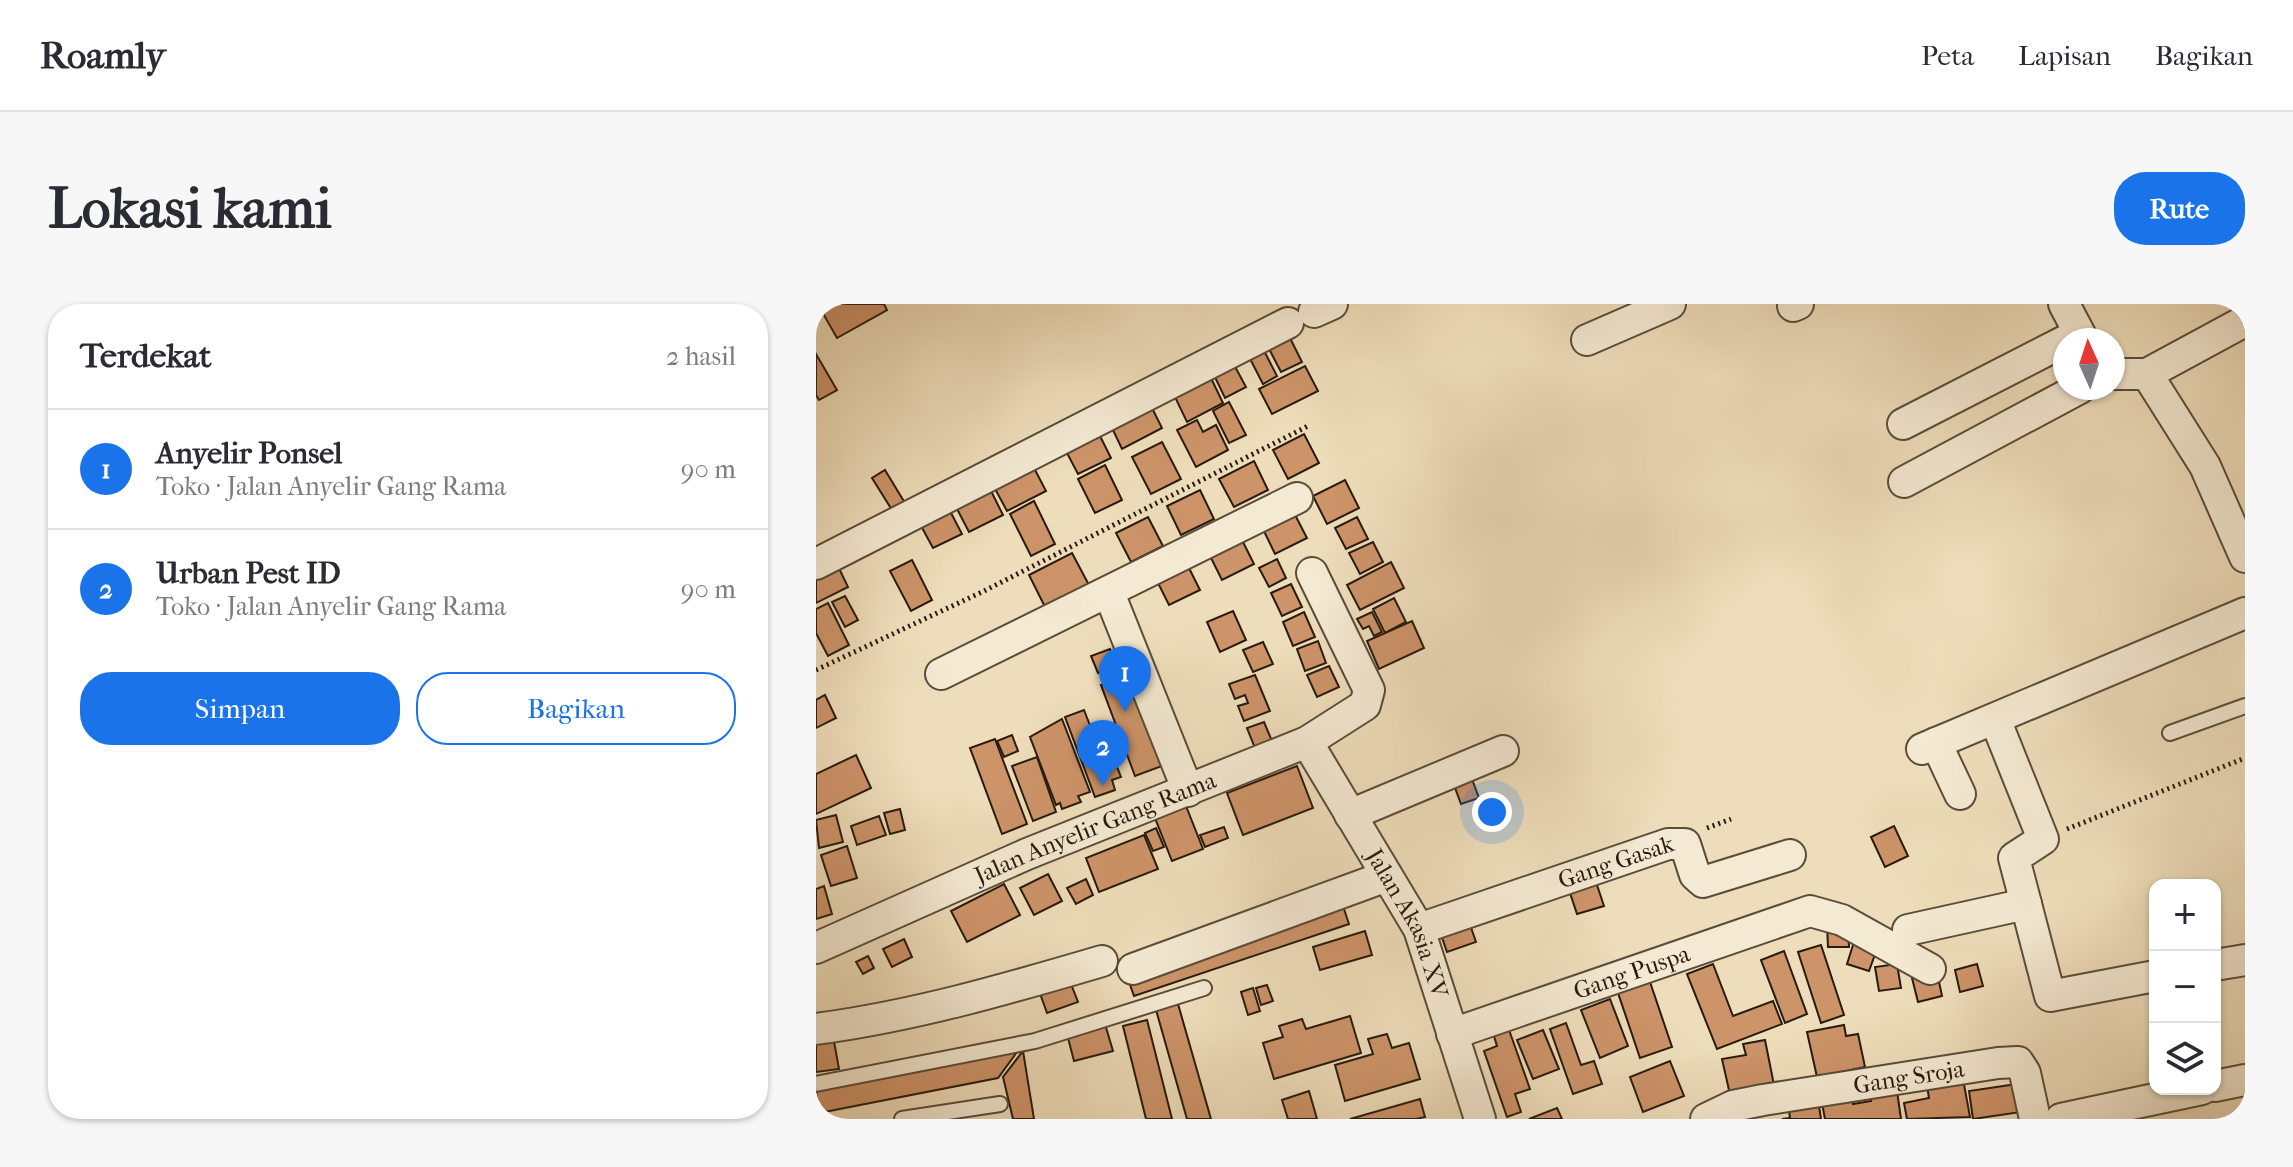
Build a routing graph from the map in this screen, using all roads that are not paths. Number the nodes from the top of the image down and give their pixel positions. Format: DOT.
graph roads {
  1 [pos="1670,304"];
  2 [pos="2064,304"];
  3 [pos="1311,313"];
  4 [pos="2245,321"];
  5 [pos="2071,328"];
  6 [pos="1587,340"];
  7 [pos="2053,349"];
  8 [pos="2125,374"];
  9 [pos="2147,374"];
  10 [pos="2058,400"];
  11 [pos="1903,424"];
  12 [pos="1904,482"];
  13 [pos="1297,498"];
  14 [pos="2238,519"];
  15 [pos="2245,557"];
  16 [pos="816,564"];
  17 [pos="1312,573"];
  18 [pos="1109,593"];
  19 [pos="2245,613"];
  20 [pos="941,674"];
  21 [pos="2245,706"];
  22 [pos="1995,719"];
  23 [pos="2170,733"];
  24 [pos="1307,742"];
  25 [pos="1503,751"];
  26 [pos="1188,791"];
  27 [pos="1960,794"];
  28 [pos="1350,815"];
  29 [pos="1790,855"];
  30 [pos="1387,876"];
  31 [pos="2026,904"];
  32 [pos="1419,929"];
  33 [pos="1908,930"];
  34 [pos="816,948"];
  35 [pos="2245,960"];
  36 [pos="1102,961"];
  37 [pos="2221,964"];
  38 [pos="1133,969"];
  39 [pos="1930,969"];
  40 [pos="2149,977"];
  41 [pos="1204,988"];
  42 [pos="816,1029"];
  43 [pos="1452,1034"];
  44 [pos="2245,1080"];
  45 [pos="816,1084"];
  46 [pos="2221,1085"];
  47 [pos="2174,1095"];
  48 [pos="1000,1104"];
  49 [pos="902,1119"];
  50 [pos="1480,1119"];
  51 [pos="1706,1119"];
  52 [pos="2035,1119"];
  53 [pos="2061,1119"];
  1 -- 6 [label="street"];
  2 -- 5 [label="street"];
  3 -- 16 [label="street"];
  4 -- 9 [label="street"];
  7 -- 11 [label="street"];
  8 -- 9 [label="street"];
  9 -- 14 [label="street"];
  10 -- 12 [label="street"];
  13 -- 18 [label="street"];
  14 -- 15 [label="street"];
  17 -- 24 [label="street, Jalan Anyelir Gang Rama"];
  18 -- 20 [label="street"];
  18 -- 26 [label="street"];
  19 -- 22 [label="street"];
  21 -- 23 [label="lane"];
  22 -- 27 [label="street"];
  22 -- 31 [label="street"];
  24 -- 26 [label="street, Jalan Anyelir Gang Rama"];
  24 -- 28 [label="street, Jalan Akasia XV"];
  25 -- 28 [label="street"];
  26 -- 34 [label="street, Jalan Anyelir Gang Rama"];
  28 -- 30 [label="street, Jalan Akasia XV"];
  29 -- 32 [label="street, Gang Gasak"];
  30 -- 32 [label="street, Jalan Akasia XV"];
  30 -- 38 [label="street"];
  31 -- 33 [label="street"];
  31 -- 40 [label="street"];
  32 -- 43 [label="street, Jalan Akasia XV"];
  35 -- 37 [label="street"];
  36 -- 42 [label="street"];
  39 -- 43 [label="street, Gang Puspa"];
  41 -- 45 [label="lane"];
  43 -- 50 [label="street, Jalan Akasia XV"];
  44 -- 46 [label="street"];
  47 -- 53 [label="street"];
  48 -- 49 [label="lane"];
  51 -- 52 [label="street, Gang Sroja"];
}
